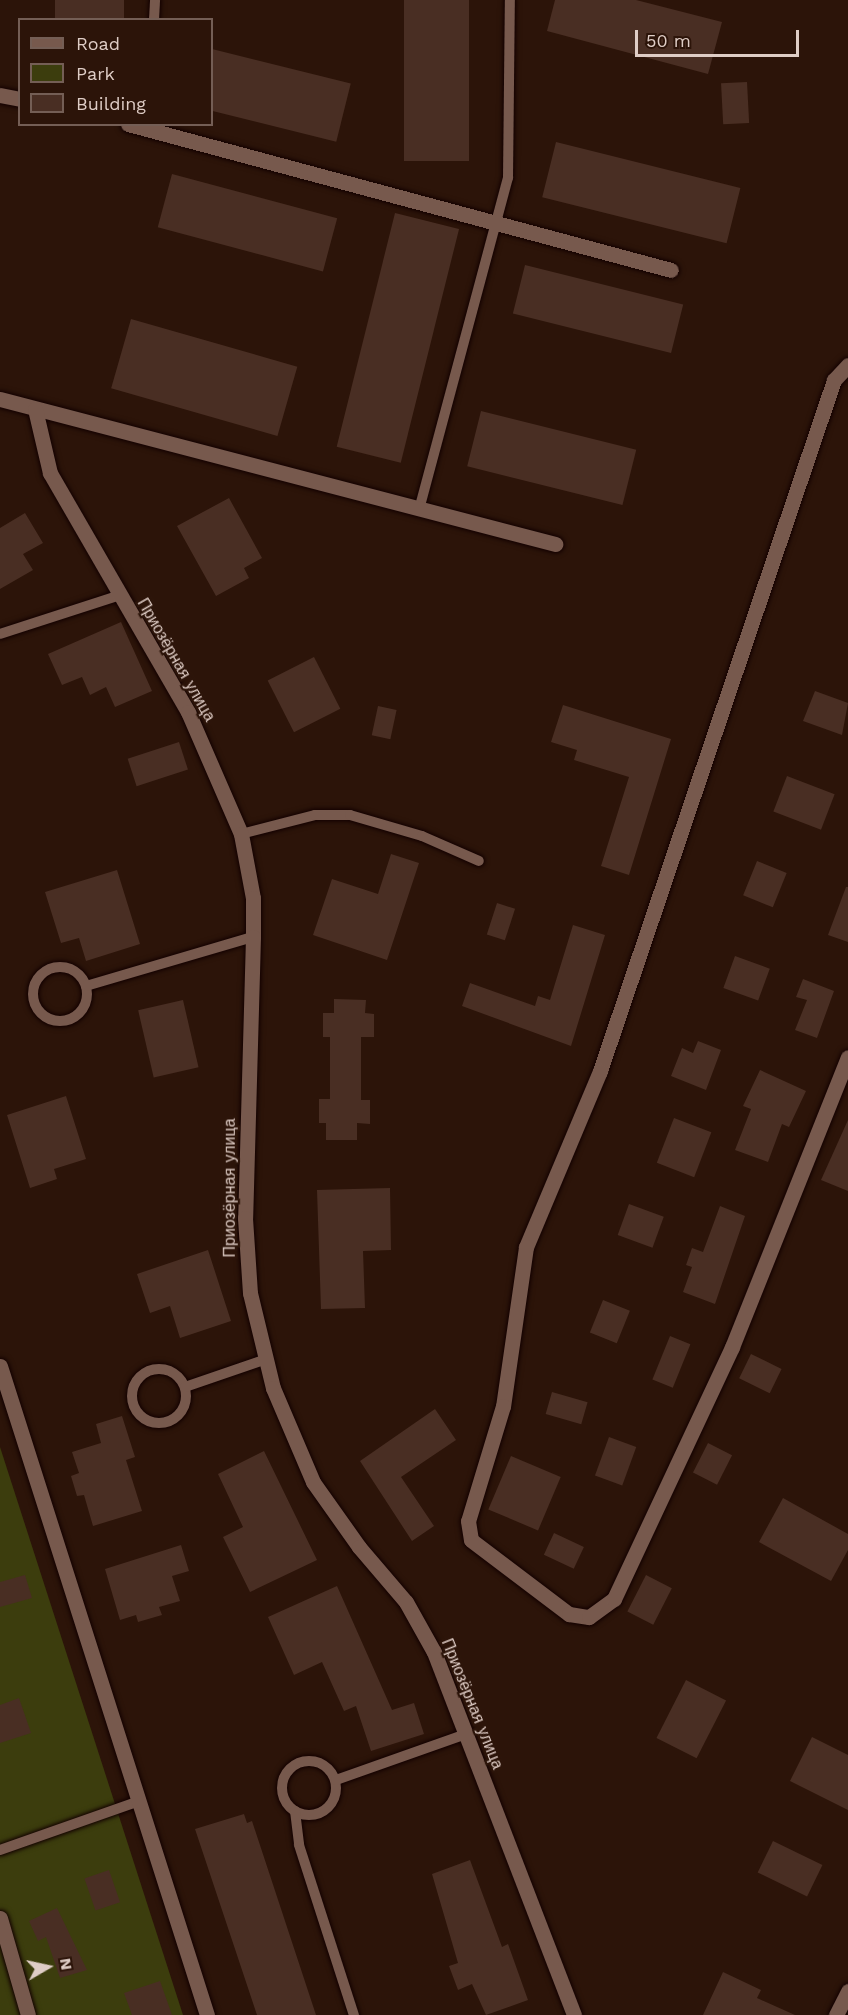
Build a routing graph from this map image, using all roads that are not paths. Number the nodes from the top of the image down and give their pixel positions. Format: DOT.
graph roads {
  1 [pos="155,0"];
  2 [pos="510,0"];
  3 [pos="154,18"];
  4 [pos="0,94"];
  5 [pos="18,98"];
  6 [pos="149,127"];
  7 [pos="497,221"];
  8 [pos="671,270"];
  9 [pos="848,365"];
  10 [pos="0,399"];
  11 [pos="35,408"];
  12 [pos="420,506"];
  13 [pos="555,544"];
  14 [pos="118,596"];
  15 [pos="0,634"];
  16 [pos="241,834"];
  17 [pos="479,861"];
  18 [pos="253,937"];
  19 [pos="86,986"];
  20 [pos="848,1057"];
  21 [pos="267,1359"];
  22 [pos="0,1366"];
  23 [pos="185,1388"];
  24 [pos="466,1734"];
  25 [pos="336,1780"];
  26 [pos="139,1801"];
  27 [pos="295,1811"];
  28 [pos="0,1850"];
  29 [pos="0,1918"];
  30 [pos="848,1991"];
  31 [pos="28,2015"];
  32 [pos="207,2015"];
  33 [pos="354,2015"];
  34 [pos="574,2015"];
  35 [pos="836,2015"];
  1 -- 3 [label="lane"];
  2 -- 7 [label="lane"];
  4 -- 5 [label="street"];
  6 -- 7 [label="street"];
  7 -- 8 [label="street"];
  7 -- 12 [label="lane"];
  9 -- 20 [label="street"];
  10 -- 11 [label="street"];
  11 -- 12 [label="street"];
  11 -- 14 [label="street, Приозёрная улица"];
  12 -- 13 [label="street"];
  14 -- 15 [label="lane"];
  14 -- 16 [label="street, Приозёрная улица"];
  16 -- 17 [label="lane"];
  16 -- 18 [label="street, Приозёрная улица"];
  18 -- 19 [label="lane"];
  18 -- 21 [label="street, Приозёрная улица"];
  19 -- 19 [label="lane"];
  21 -- 23 [label="lane"];
  21 -- 24 [label="street, Приозёрная улица"];
  22 -- 26 [label="street"];
  23 -- 23 [label="lane"];
  24 -- 25 [label="lane"];
  24 -- 34 [label="street, Приозёрная улица"];
  25 -- 27 [label="lane"];
  25 -- 27 [label="lane"];
  26 -- 28 [label="lane"];
  26 -- 32 [label="street"];
  27 -- 33 [label="lane"];
  29 -- 31 [label="street"];
  30 -- 35 [label="street"];
}
